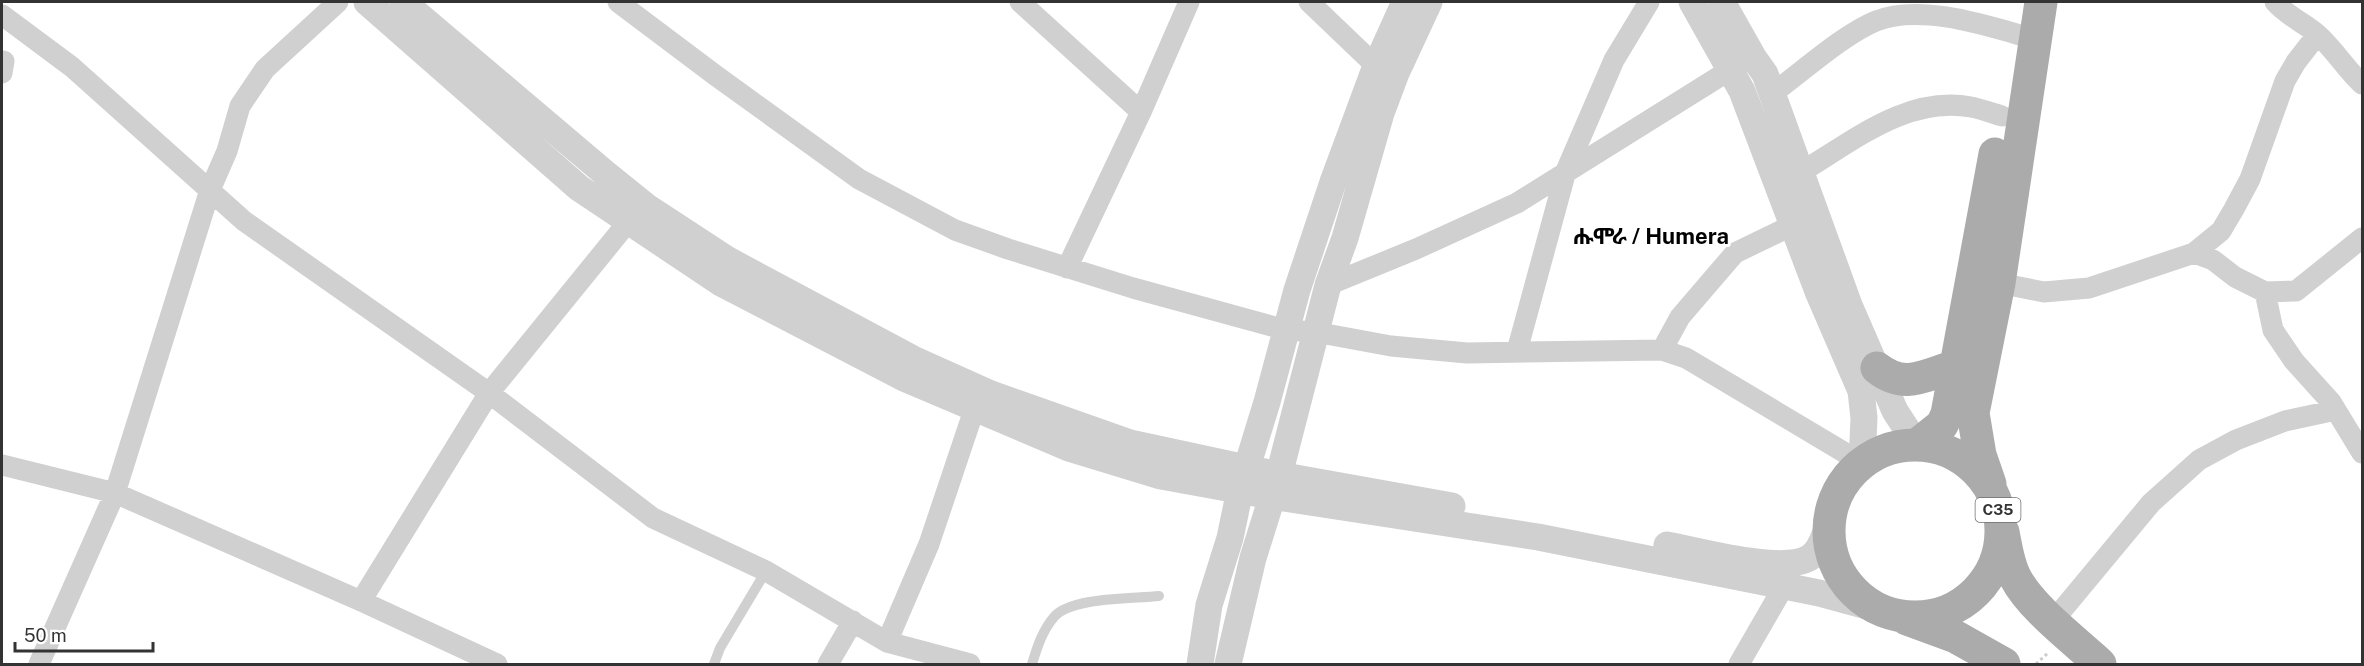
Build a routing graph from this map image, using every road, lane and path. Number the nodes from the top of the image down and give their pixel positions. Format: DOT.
graph roads {
  1 [pos="338,2"];
  2 [pos="368,2"];
  3 [pos="403,2"];
  4 [pos="1020,2"];
  5 [pos="1190,2"];
  6 [pos="1310,2"];
  7 [pos="1405,2"];
  8 [pos="1429,2"];
  9 [pos="1649,2"];
  10 [pos="1692,2"];
  11 [pos="1722,2"];
  12 [pos="2020,2"];
  13 [pos="2041,2"];
  14 [pos="2275,2"];
  15 [pos="627,5"];
  16 [pos="2,15"];
  17 [pos="2317,35"];
  18 [pos="2024,37"];
  19 [pos="1742,63"];
  20 [pos="1386,69"];
  21 [pos="2362,84"];
  22 [pos="1773,93"];
  23 [pos="1141,112"];
  24 [pos="2002,116"];
  25 [pos="1566,171"];
  26 [pos="1801,172"];
  27 [pos="210,190"];
  28 [pos="628,222"];
  29 [pos="1793,225"];
  30 [pos="2362,238"];
  31 [pos="2194,253"];
  32 [pos="1066,268"];
  33 [pos="1999,283"];
  34 [pos="1328,285"];
  35 [pos="2265,292"];
  36 [pos="829,327"];
  37 [pos="1286,330"];
  38 [pos="1315,332"];
  39 [pos="1662,350"];
  40 [pos="1517,351"];
  41 [pos="1956,366"];
  42 [pos="1877,368"];
  43 [pos="489,393"];
  44 [pos="974,410"];
  45 [pos="2336,410"];
  46 [pos="1917,445"];
  47 [pos="2362,453"];
  48 [pos="1862,463"];
  49 [pos="2,465"];
  50 [pos="1243,479"];
  51 [pos="1275,485"];
  52 [pos="115,493"];
  53 [pos="1997,506"];
  54 [pos="1828,527"];
  55 [pos="1539,530"];
  56 [pos="766,571"];
  57 [pos="1784,586"];
  58 [pos="1159,596"];
  59 [pos="361,601"];
  60 [pos="1883,611"];
  61 [pos="853,621"];
  62 [pos="2053,621"];
  63 [pos="887,642"];
  64 [pos="39,664"];
  65 [pos="497,664"];
  66 [pos="714,664"];
  67 [pos="828,664"];
  68 [pos="970,664"];
  69 [pos="1032,664"];
  70 [pos="1200,664"];
  71 [pos="1228,664"];
  72 [pos="1739,664"];
  73 [pos="2004,664"];
  74 [pos="2100,664"];
  1 -- 27 [label="street"];
  2 -- 28 [label="street"];
  3 -- 36 [label="street"];
  4 -- 23 [label="street"];
  5 -- 23 [label="street"];
  6 -- 20 [label="street"];
  7 -- 20 [label="street"];
  8 -- 20 [label="street"];
  9 -- 25 [label="street"];
  10 -- 19 [label="street"];
  11 -- 19 [label="street"];
  12 -- 18 [label="main road, C35"];
  13 -- 18 [label="main road, C35"];
  14 -- 17 [label="street"];
  15 -- 32 [label="street"];
  16 -- 27 [label="street"];
  17 -- 21 [label="street"];
  17 -- 31 [label="street"];
  18 -- 22 [label="street"];
  18 -- 24 [label="main road, C35"];
  18 -- 33 [label="main road, C35"];
  19 -- 22 [label="street"];
  19 -- 25 [label="street"];
  19 -- 29 [label="street"];
  20 -- 34 [label="street"];
  20 -- 37 [label="street"];
  22 -- 26 [label="street"];
  23 -- 32 [label="street"];
  24 -- 26 [label="street"];
  24 -- 41 [label="main road, C35"];
  25 -- 34 [label="street"];
  25 -- 40 [label="street"];
  26 -- 42 [label="street"];
  27 -- 43 [label="street"];
  27 -- 52 [label="street"];
  28 -- 36 [label="street"];
  28 -- 43 [label="street"];
  29 -- 39 [label="street"];
  29 -- 48 [label="street"];
  30 -- 35 [label="street"];
  31 -- 33 [label="street"];
  31 -- 35 [label="street"];
  32 -- 37 [label="street"];
  33 -- 53 [label="main road, C35"];
  34 -- 38 [label="street"];
  35 -- 45 [label="street"];
  36 -- 44 [label="street"];
  36 -- 50 [label="street"];
  37 -- 38 [label="street"];
  37 -- 50 [label="street"];
  38 -- 40 [label="street"];
  38 -- 51 [label="street"];
  39 -- 40 [label="street"];
  39 -- 48 [label="street"];
  41 -- 42 [label="main road"];
  41 -- 46 [label="main road, C35"];
  42 -- 46 [label="street"];
  43 -- 56 [label="street"];
  43 -- 59 [label="street"];
  44 -- 50 [label="street"];
  44 -- 63 [label="street"];
  45 -- 47 [label="street"];
  45 -- 62 [label="street"];
  46 -- 48 [label="main road, C35"];
  46 -- 53 [label="main road, C35"];
  48 -- 54 [label="main road, C35"];
  49 -- 52 [label="street"];
  50 -- 51 [label="street"];
  50 -- 70 [label="street"];
  51 -- 55 [label="street"];
  51 -- 71 [label="street"];
  52 -- 59 [label="street"];
  52 -- 64 [label="street"];
  53 -- 60 [label="main road, C35"];
  53 -- 62 [label="main road, C35"];
  54 -- 55 [label="street"];
  54 -- 60 [label="main road, C35"];
  55 -- 57 [label="street"];
  56 -- 61 [label="street"];
  56 -- 66 [label="lane"];
  57 -- 60 [label="street"];
  57 -- 72 [label="street"];
  58 -- 69 [label="lane"];
  59 -- 65 [label="street"];
  60 -- 73 [label="main road, C35"];
  61 -- 63 [label="street"];
  61 -- 67 [label="street"];
  62 -- 74 [label="main road, C35"];
  63 -- 68 [label="street"];
}
